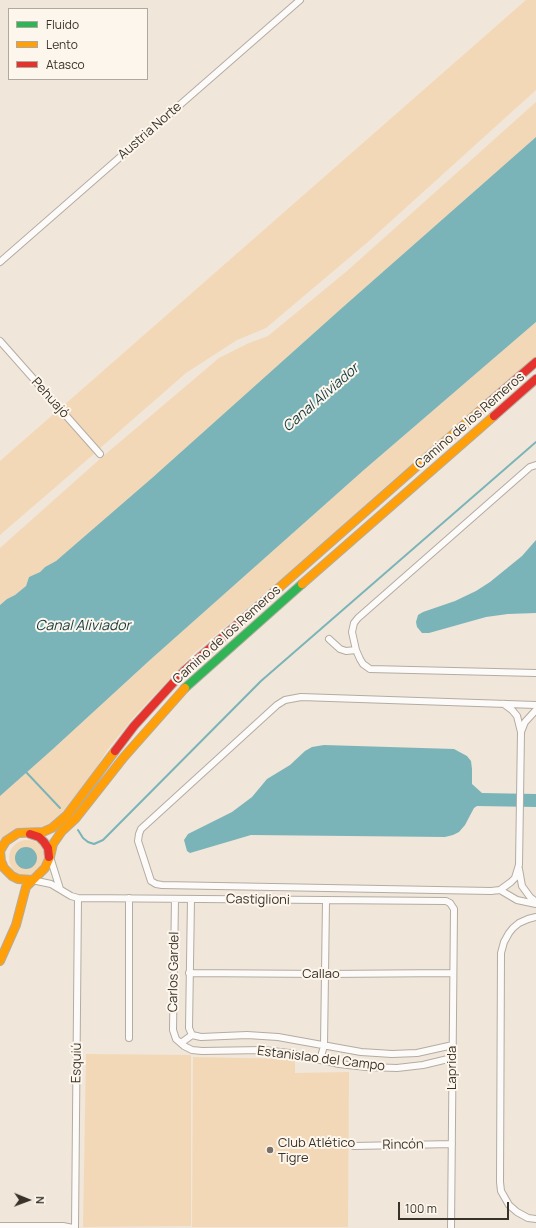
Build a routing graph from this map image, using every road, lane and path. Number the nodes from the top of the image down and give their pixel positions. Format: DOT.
graph roads {
  1 [pos="300,0"];
  2 [pos="0,262"];
  3 [pos="0,342"];
  4 [pos="536,362"];
  5 [pos="536,379"];
  6 [pos="100,454"];
  7 [pos="536,464"];
  8 [pos="329,639"];
  9 [pos="356,650"];
  10 [pos="536,673"];
  11 [pos="504,704"];
  12 [pos="536,705"];
  13 [pos="536,710"];
  14 [pos="521,732"];
  15 [pos="26,833"];
  16 [pos="0,851"];
  17 [pos="50,857"];
  18 [pos="519,865"];
  19 [pos="32,880"];
  20 [pos="60,889"];
  21 [pos="500,890"];
  22 [pos="78,898"];
  23 [pos="129,898"];
  24 [pos="175,899"];
  25 [pos="191,899"];
  26 [pos="326,900"];
  27 [pos="536,903"];
  28 [pos="454,909"];
  29 [pos="536,917"];
  30 [pos="0,961"];
  31 [pos="189,972"];
  32 [pos="453,973"];
  33 [pos="325,974"];
  34 [pos="192,1035"];
  35 [pos="129,1038"];
  36 [pos="180,1043"];
  37 [pos="324,1046"];
  38 [pos="453,1046"];
  39 [pos="452,1058"];
  40 [pos="320,1060"];
  41 [pos="452,1144"];
  42 [pos="354,1146"];
  43 [pos="536,1219"];
  44 [pos="0,1226"];
  45 [pos="74,1228"];
  46 [pos="451,1228"];
  1 -- 2 [label="street, Austria Norte"];
  3 -- 6 [label="street, Pehuajó"];
  4 -- 15 [label="main road, Camino de los Remeros"];
  5 -- 17 [label="main road, Camino de los Remeros"];
  7 -- 9 [label="street"];
  8 -- 9 [label="street"];
  9 -- 10 [label="street"];
  11 -- 12 [label="street"];
  11 -- 14 [label="street"];
  11 -- 21 [label="street"];
  13 -- 14 [label="street"];
  14 -- 18 [label="street"];
  15 -- 16 [label="main road, Camino de los Remeros"];
  15 -- 17 [label="main road"];
  16 -- 19 [label="main road"];
  17 -- 19 [label="main road, Camino de los Remeros"];
  17 -- 20 [label="street"];
  18 -- 21 [label="street"];
  18 -- 27 [label="street"];
  19 -- 20 [label="street, Castiglioni"];
  19 -- 30 [label="main road, Camino de los Remeros"];
  20 -- 22 [label="street, Castiglioni"];
  21 -- 27 [label="street"];
  22 -- 23 [label="street, Castiglioni"];
  22 -- 45 [label="street, Esquiú"];
  23 -- 24 [label="street, Castiglioni"];
  23 -- 35 [label="street"];
  24 -- 25 [label="street, Castiglioni"];
  24 -- 36 [label="street, Carlos Gardel"];
  25 -- 26 [label="street, Castiglioni"];
  25 -- 31 [label="street, Carlos Gardel"];
  26 -- 28 [label="street, Castiglioni"];
  26 -- 33 [label="street"];
  28 -- 32 [label="street, Laprida"];
  29 -- 43 [label="street"];
  31 -- 33 [label="street, Callao"];
  31 -- 34 [label="street, Carlos Gardel"];
  32 -- 33 [label="street, Callao"];
  32 -- 38 [label="street, Laprida"];
  33 -- 37 [label="street"];
  34 -- 36 [label="street"];
  34 -- 37 [label="street, Estanislao del Campo"];
  36 -- 40 [label="street, Estanislao del Campo"];
  37 -- 38 [label="street, Estanislao del Campo"];
  37 -- 40 [label="street"];
  38 -- 39 [label="street, Laprida"];
  39 -- 40 [label="street, Estanislao del Campo"];
  39 -- 41 [label="street, Laprida"];
  41 -- 42 [label="street, Rincón"];
  41 -- 46 [label="street, Laprida"];
  44 -- 45 [label="street"];
}
